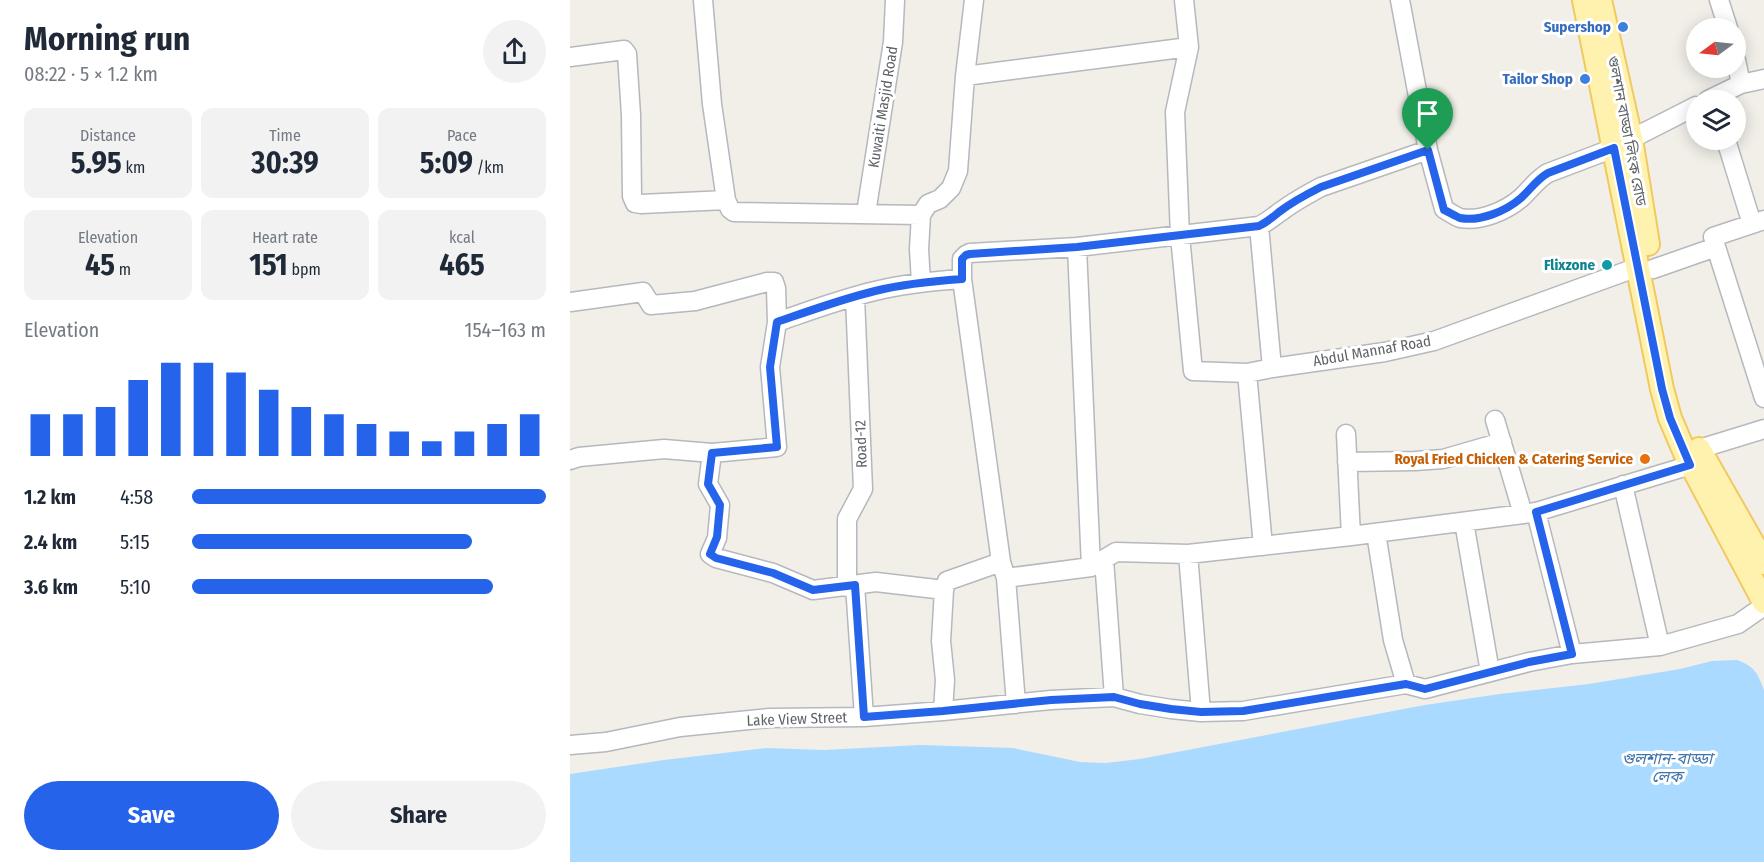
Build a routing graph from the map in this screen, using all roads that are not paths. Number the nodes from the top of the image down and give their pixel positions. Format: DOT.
graph roads {
  1 [pos="703,0"];
  2 [pos="895,0"];
  3 [pos="974,0"];
  4 [pos="1184,0"];
  5 [pos="1400,0"];
  6 [pos="1584,0"];
  7 [pos="1600,0"];
  8 [pos="1719,0"];
  9 [pos="1725,18"];
  10 [pos="1189,46"];
  11 [pos="570,57"];
  12 [pos="965,76"];
  13 [pos="1740,78"];
  14 [pos="1764,79"];
  15 [pos="1741,84"];
  16 [pos="1730,90"];
  17 [pos="1686,111"];
  18 [pos="1622,144"];
  19 [pos="1428,150"];
  20 [pos="1730,150"];
  21 [pos="726,200"];
  22 [pos="866,213"];
  23 [pos="921,214"];
  24 [pos="1758,222"];
  25 [pos="1259,226"];
  26 [pos="1180,236"];
  27 [pos="1077,247"];
  28 [pos="1716,247"];
  29 [pos="1645,268"];
  30 [pos="962,279"];
  31 [pos="921,282"];
  32 [pos="855,297"];
  33 [pos="570,302"];
  34 [pos="777,322"];
  35 [pos="1272,369"];
  36 [pos="1247,373"];
  37 [pos="1764,398"];
  38 [pos="1495,420"];
  39 [pos="1764,429"];
  40 [pos="1346,434"];
  41 [pos="1502,442"];
  42 [pos="712,453"];
  43 [pos="1692,456"];
  44 [pos="570,460"];
  45 [pos="1347,462"];
  46 [pos="1623,485"];
  47 [pos="1529,513"];
  48 [pos="1464,522"];
  49 [pos="1376,533"];
  50 [pos="1352,536"];
  51 [pos="1263,546"];
  52 [pos="1188,554"];
  53 [pos="1097,563"];
  54 [pos="1764,563"];
  55 [pos="1003,570"];
  56 [pos="851,586"];
  57 [pos="944,590"];
  58 [pos="1764,604"];
  59 [pos="1660,646"];
  60 [pos="1572,654"];
  61 [pos="1490,672"];
  62 [pos="1406,684"];
  63 [pos="1114,697"];
  64 [pos="1016,704"];
  65 [pos="943,711"];
  66 [pos="1201,712"];
  67 [pos="864,717"];
  68 [pos="570,745"];
  1 -- 21 [label="street"];
  2 -- 22 [label="street, Kuwaiti Masjid Road"];
  3 -- 12 [label="street"];
  4 -- 10 [label="street"];
  5 -- 19 [label="street"];
  6 -- 18 [label="main road, গুলশান বাড্ডা লিংক রোড"];
  7 -- 18 [label="main road, গুলশান বাড্ডা লিংক রোড"];
  8 -- 9 [label="street"];
  10 -- 12 [label="street"];
  10 -- 26 [label="street"];
  11 -- 21 [label="street"];
  12 -- 23 [label="street"];
  13 -- 15 [label="street"];
  14 -- 15 [label="street"];
  15 -- 16 [label="street"];
  17 -- 18 [label="street"];
  18 -- 19 [label="street"];
  18 -- 29 [label="main road, গুলশান বাড্ডা লিংক রোড"];
  19 -- 25 [label="street"];
  20 -- 24 [label="street"];
  21 -- 22 [label="street"];
  22 -- 23 [label="street"];
  23 -- 31 [label="street"];
  24 -- 28 [label="street"];
  25 -- 26 [label="street"];
  25 -- 35 [label="street"];
  26 -- 27 [label="street"];
  26 -- 36 [label="street, Abdul Mannaf Road"];
  27 -- 30 [label="street"];
  27 -- 53 [label="street"];
  28 -- 29 [label="street, Abdul Mannaf Road"];
  28 -- 37 [label="street"];
  29 -- 35 [label="street, Abdul Mannaf Road"];
  29 -- 43 [label="main road, গুলশান বাড্ডা লিংক রোড"];
  30 -- 31 [label="street"];
  30 -- 55 [label="street"];
  31 -- 32 [label="street"];
  32 -- 34 [label="street"];
  32 -- 56 [label="street, Road-12"];
  33 -- 34 [label="street"];
  34 -- 42 [label="street"];
  35 -- 36 [label="street, Abdul Mannaf Road"];
  36 -- 51 [label="street"];
  38 -- 41 [label="street"];
  39 -- 43 [label="street"];
  40 -- 45 [label="street"];
  41 -- 45 [label="street"];
  41 -- 47 [label="street"];
  42 -- 44 [label="street"];
  42 -- 56 [label="street"];
  43 -- 46 [label="street"];
  43 -- 54 [label="main road, গুলশান বাড্ডা লিংক রোড"];
  43 -- 58 [label="main road, গুলশান বাড্ডা লিংক রোড"];
  45 -- 50 [label="street"];
  46 -- 47 [label="street"];
  46 -- 59 [label="street"];
  47 -- 48 [label="street"];
  47 -- 60 [label="street"];
  48 -- 49 [label="street"];
  48 -- 61 [label="street"];
  49 -- 50 [label="street"];
  49 -- 62 [label="street"];
  50 -- 51 [label="street"];
  51 -- 52 [label="street"];
  52 -- 53 [label="street"];
  52 -- 66 [label="street"];
  53 -- 55 [label="street"];
  53 -- 63 [label="street"];
  55 -- 57 [label="street"];
  55 -- 64 [label="street"];
  56 -- 57 [label="street"];
  56 -- 67 [label="street, Road-12"];
  57 -- 65 [label="street"];
  58 -- 59 [label="street, Lake View Street"];
  59 -- 60 [label="street, Lake View Street"];
  60 -- 61 [label="street, Lake View Street"];
  61 -- 62 [label="street, Lake View Street"];
  62 -- 66 [label="street, Lake View Street"];
  63 -- 64 [label="street, Lake View Street"];
  63 -- 66 [label="street, Lake View Street"];
  64 -- 65 [label="street, Lake View Street"];
  65 -- 67 [label="street, Lake View Street"];
  67 -- 68 [label="street, Lake View Street"];
}
